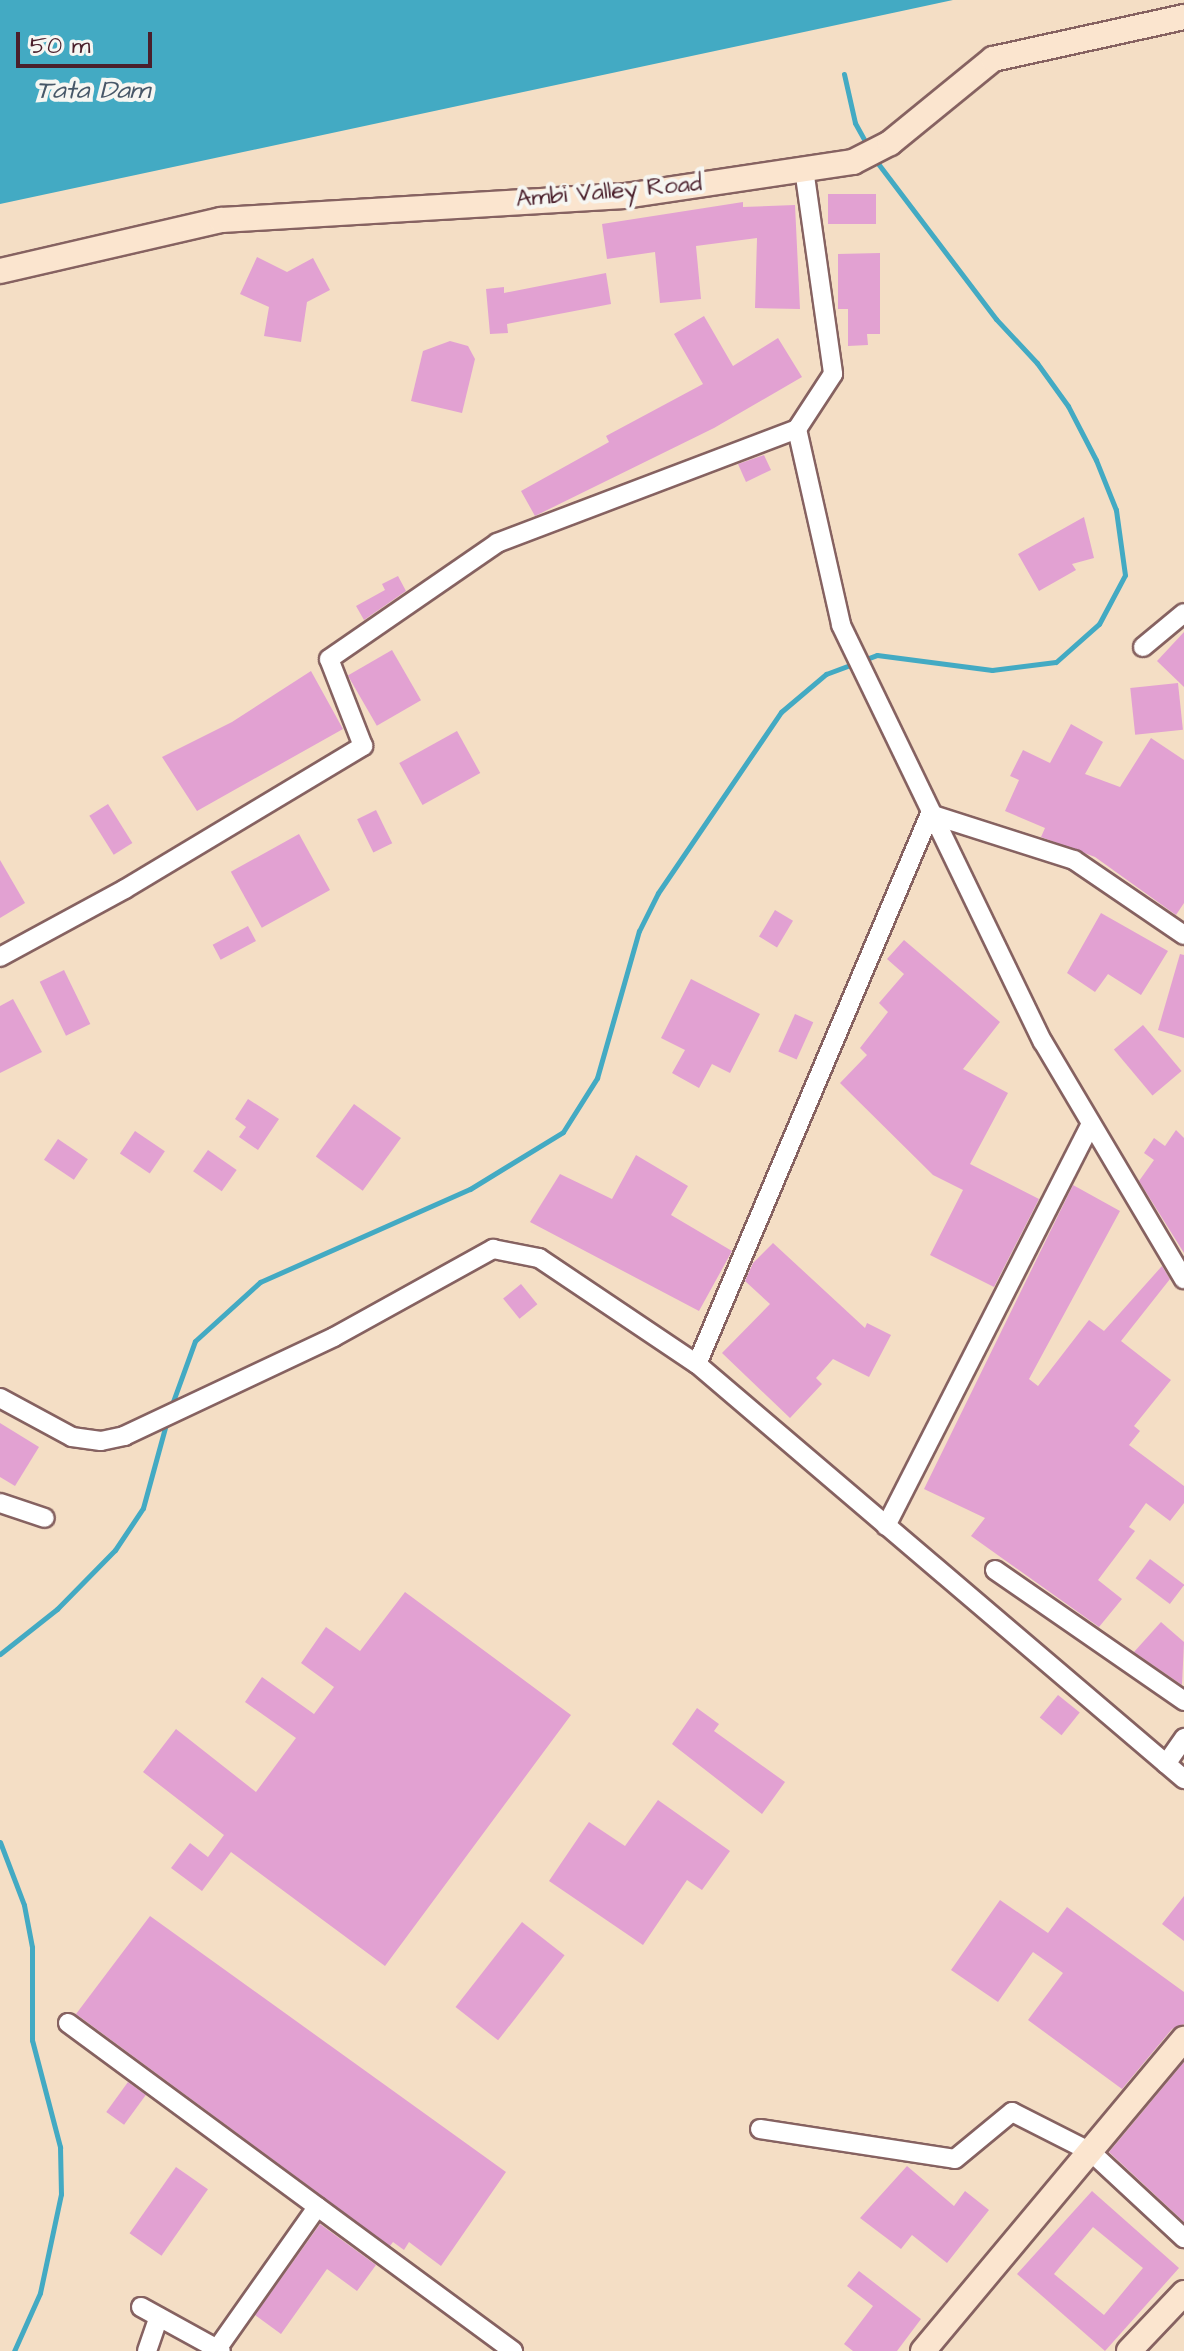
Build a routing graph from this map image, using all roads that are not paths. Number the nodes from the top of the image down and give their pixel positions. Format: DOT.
graph roads {
  1 [pos="1184,17"];
  2 [pos="804,169"];
  3 [pos="0,271"];
  4 [pos="797,429"];
  5 [pos="1184,613"];
  6 [pos="1143,647"];
  7 [pos="930,814"];
  8 [pos="1184,935"];
  9 [pos="0,957"];
  10 [pos="1089,1127"];
  11 [pos="1184,1279"];
  12 [pos="697,1364"];
  13 [pos="0,1398"];
  14 [pos="0,1503"];
  15 [pos="45,1518"];
  16 [pos="886,1526"];
  17 [pos="995,1570"];
  18 [pos="1184,1701"];
  19 [pos="1184,1738"];
  20 [pos="1166,1764"];
  21 [pos="1184,1779"];
  22 [pos="68,2023"];
  23 [pos="1184,2039"];
  24 [pos="760,2129"];
  25 [pos="1091,2152"];
  26 [pos="317,2207"];
  27 [pos="1184,2238"];
  28 [pos="1184,2293"];
  29 [pos="141,2307"];
  30 [pos="159,2317"];
  31 [pos="219,2350"];
  32 [pos="147,2351"];
  33 [pos="513,2351"];
  34 [pos="923,2351"];
  35 [pos="1129,2351"];
  1 -- 2 [label="main road, Ambi Valley Road"];
  2 -- 3 [label="main road, Ambi Valley Road"];
  2 -- 4 [label="street"];
  4 -- 7 [label="street"];
  4 -- 9 [label="street"];
  5 -- 6 [label="street"];
  7 -- 8 [label="street"];
  7 -- 10 [label="street"];
  7 -- 12 [label="street"];
  10 -- 11 [label="street"];
  10 -- 16 [label="street"];
  12 -- 13 [label="street"];
  12 -- 16 [label="street"];
  14 -- 15 [label="street"];
  16 -- 20 [label="street"];
  17 -- 18 [label="street"];
  19 -- 20 [label="street"];
  20 -- 21 [label="street"];
  22 -- 26 [label="street"];
  23 -- 25 [label="main road"];
  24 -- 25 [label="street"];
  25 -- 27 [label="street"];
  25 -- 34 [label="main road"];
  26 -- 31 [label="street"];
  26 -- 33 [label="street"];
  28 -- 35 [label="main road"];
  29 -- 30 [label="street"];
  30 -- 31 [label="street"];
  30 -- 32 [label="street"];
}
